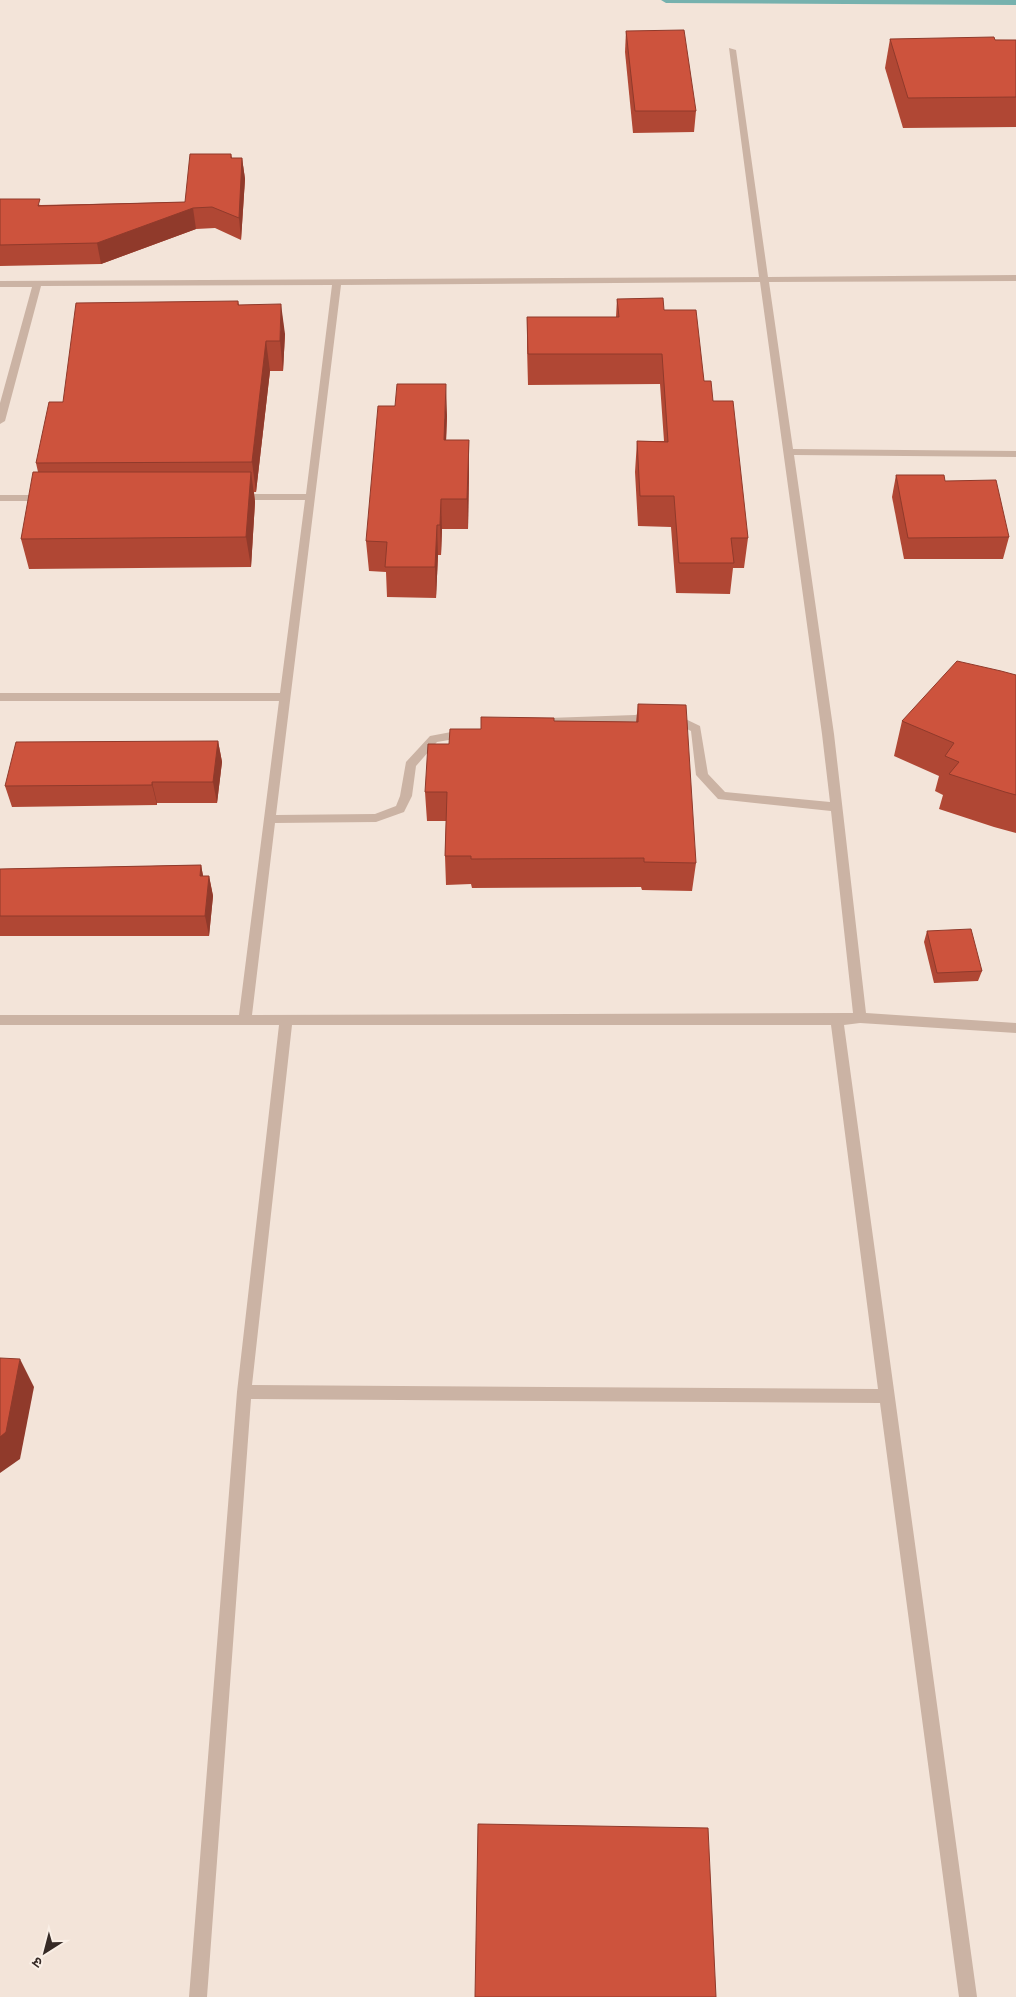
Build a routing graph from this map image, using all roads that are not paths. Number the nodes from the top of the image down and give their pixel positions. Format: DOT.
graph roads {
  1 [pos="732,50"];
  2 [pos="1016,278"];
  3 [pos="764,279"];
  4 [pos="337,282"];
  5 [pos="0,284"];
  6 [pos="37,284"];
  7 [pos="0,421"];
  8 [pos="788,452"];
  9 [pos="1016,454"];
  10 [pos="223,497"];
  11 [pos="310,497"];
  12 [pos="0,498"];
  13 [pos="58,498"];
  14 [pos="0,697"];
  15 [pos="285,697"];
  16 [pos="538,723"];
  17 [pos="476,732"];
  18 [pos="837,807"];
  19 [pos="271,819"];
  20 [pos="860,1018"];
  21 [pos="0,1020"];
  22 [pos="245,1020"];
  23 [pos="286,1020"];
  24 [pos="837,1020"];
  25 [pos="1016,1028"];
  26 [pos="244,1392"];
  27 [pos="886,1396"];
  28 [pos="198,1997"];
  29 [pos="968,1997"];
  1 -- 3 [label="lane"];
  2 -- 3 [label="lane"];
  3 -- 4 [label="lane"];
  3 -- 8 [label="lane"];
  4 -- 6 [label="lane"];
  4 -- 11 [label="lane"];
  5 -- 6 [label="lane"];
  6 -- 7 [label="lane"];
  8 -- 9 [label="lane"];
  8 -- 18 [label="lane"];
  10 -- 11 [label="lane"];
  11 -- 15 [label="lane"];
  12 -- 13 [label="lane"];
  14 -- 15 [label="lane"];
  15 -- 19 [label="lane"];
  16 -- 18 [label="lane"];
  17 -- 19 [label="lane"];
  18 -- 20 [label="lane"];
  19 -- 22 [label="lane"];
  20 -- 24 [label="lane"];
  20 -- 25 [label="lane"];
  21 -- 22 [label="lane"];
  22 -- 23 [label="lane"];
  23 -- 24 [label="lane"];
  23 -- 26 [label="lane"];
  24 -- 27 [label="lane"];
  26 -- 27 [label="lane"];
  26 -- 28 [label="lane"];
  27 -- 29 [label="lane"];
}
